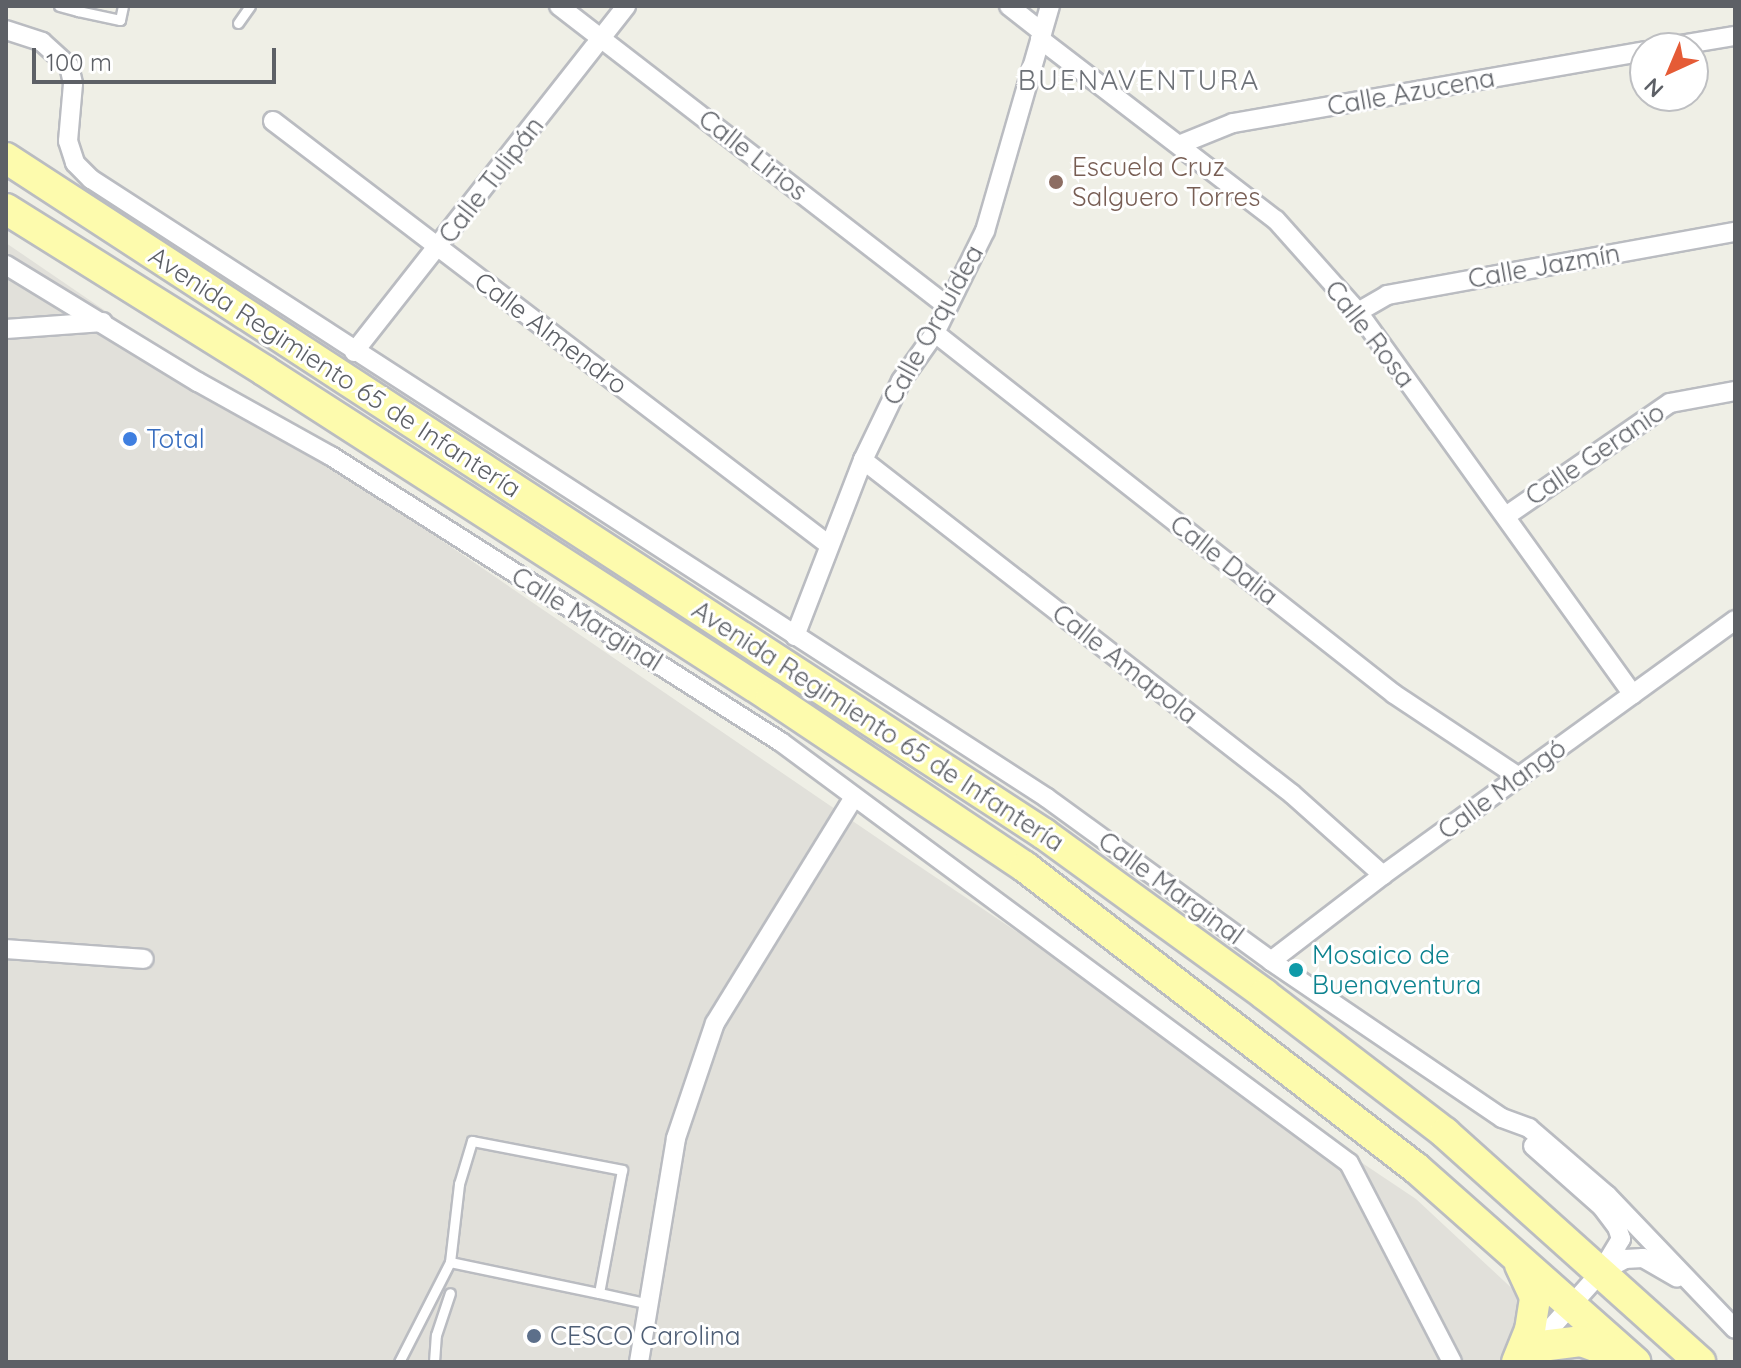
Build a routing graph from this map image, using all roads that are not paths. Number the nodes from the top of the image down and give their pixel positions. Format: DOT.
graph roads {
  1 [pos="59,6"];
  2 [pos="123,6"];
  3 [pos="250,6"];
  4 [pos="559,6"];
  5 [pos="626,6"];
  6 [pos="1009,6"];
  7 [pos="1050,6"];
  8 [pos="79,9"];
  9 [pos="238,23"];
  10 [pos="6,30"];
  11 [pos="1041,36"];
  12 [pos="1735,36"];
  13 [pos="602,39"];
  14 [pos="1709,40"];
  15 [pos="1629,54"];
  16 [pos="273,121"];
  17 [pos="1181,144"];
  18 [pos="6,158"];
  19 [pos="6,209"];
  20 [pos="1735,232"];
  21 [pos="438,247"];
  22 [pos="6,265"];
  23 [pos="946,305"];
  24 [pos="1358,312"];
  25 [pos="103,322"];
  26 [pos="6,329"];
  27 [pos="935,333"];
  28 [pos="354,352"];
  29 [pos="1735,391"];
  30 [pos="863,460"];
  31 [pos="1506,516"];
  32 [pos="829,545"];
  33 [pos="1735,620"];
  34 [pos="795,636"];
  35 [pos="1633,694"];
  36 [pos="1519,777"];
  37 [pos="854,797"];
  38 [pos="1383,875"];
  39 [pos="7,955"];
  40 [pos="144,959"];
  41 [pos="1271,961"];
  42 [pos="1502,1118"];
  43 [pos="1513,1253"];
  44 [pos="450,1262"];
  45 [pos="1601,1272"];
  46 [pos="450,1293"];
  47 [pos="599,1293"];
  48 [pos="649,1304"];
  49 [pos="1572,1305"];
  50 [pos="1714,1307"];
  51 [pos="1735,1329"];
  52 [pos="1524,1357"];
  53 [pos="399,1362"];
  54 [pos="434,1362"];
  55 [pos="639,1362"];
  56 [pos="1452,1362"];
  57 [pos="1633,1362"];
  58 [pos="1700,1362"];
  1 -- 8 [label="lane"];
  2 -- 8 [label="lane"];
  3 -- 9 [label="lane"];
  4 -- 13 [label="street, Calle Lirios"];
  5 -- 13 [label="street, Calle Tulipán"];
  6 -- 11 [label="street"];
  7 -- 11 [label="street, Calle Orquídea"];
  10 -- 28 [label="street, Calle Marginal"];
  11 -- 17 [label="street, Calle Rosa"];
  11 -- 23 [label="street, Calle Orquídea"];
  12 -- 14 [label="street"];
  13 -- 21 [label="street, Calle Tulipán"];
  13 -- 23 [label="street, Calle Lirios"];
  15 -- 17 [label="street, Calle Azucena"];
  16 -- 21 [label="street, Calle Almendro"];
  17 -- 24 [label="street, Calle Rosa"];
  18 -- 45 [label="main road, Avenida Regimiento 65 de Infantería"];
  19 -- 43 [label="main road, Avenida Regimiento 65 de Infantería"];
  20 -- 24 [label="street, Calle Jazmín"];
  21 -- 28 [label="street, Calle Tulipán"];
  21 -- 32 [label="street, Calle Almendro"];
  22 -- 25 [label="street, Calle Marginal"];
  23 -- 27 [label="street, Calle Orquídea"];
  24 -- 31 [label="street, Calle Rosa"];
  25 -- 26 [label="street"];
  25 -- 37 [label="street, Calle Marginal"];
  27 -- 30 [label="street, Calle Orquídea"];
  27 -- 36 [label="street, Calle Dalia"];
  28 -- 34 [label="street, Calle Marginal"];
  29 -- 31 [label="street, Calle Geranio"];
  30 -- 32 [label="street, Calle Orquídea"];
  30 -- 38 [label="street, Calle Amapola"];
  31 -- 35 [label="street, Calle Rosa"];
  32 -- 34 [label="street, Calle Orquídea"];
  33 -- 35 [label="street, Calle Mangó"];
  34 -- 41 [label="street, Calle Marginal"];
  35 -- 36 [label="street, Calle Mangó"];
  36 -- 38 [label="street, Calle Mangó"];
  37 -- 48 [label="street"];
  37 -- 56 [label="street, Calle Marginal"];
  38 -- 41 [label="street, Calle Mangó"];
  39 -- 40 [label="street"];
  41 -- 42 [label="street, Calle Marginal"];
  42 -- 45 [label="street"];
  42 -- 50 [label="street, Calle Marginal"];
  43 -- 49 [label="main road, Avenida Regimiento 65 de Infantería"];
  43 -- 52 [label="main road"];
  44 -- 47 [label="lane"];
  44 -- 47 [label="lane"];
  44 -- 53 [label="lane"];
  45 -- 49 [label="street"];
  45 -- 50 [label="street"];
  45 -- 58 [label="main road, Avenida Regimiento 65 de Infantería"];
  46 -- 54 [label="lane"];
  47 -- 48 [label="lane"];
  48 -- 55 [label="street"];
  49 -- 52 [label="street"];
  49 -- 57 [label="main road, Avenida Regimiento 65 de Infantería"];
  50 -- 51 [label="street, Calle Marginal"];
  52 -- 57 [label="main road"];
}
